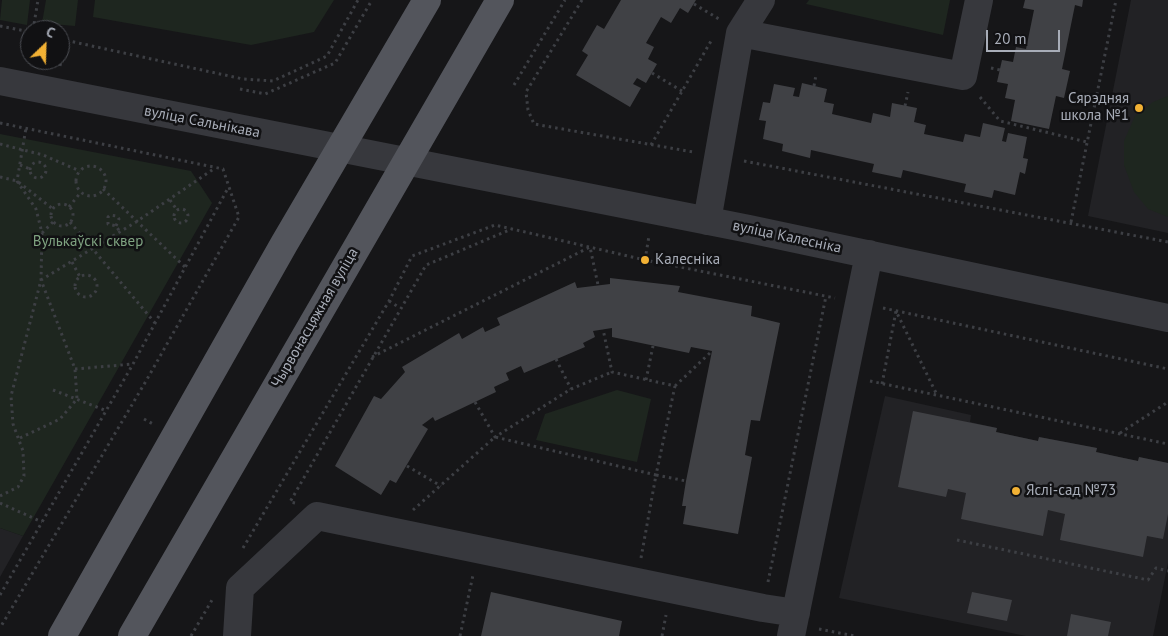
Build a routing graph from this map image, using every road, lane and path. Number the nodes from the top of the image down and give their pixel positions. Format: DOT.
graph roads {
  1 [pos="38,0"];
  2 [pos="358,0"];
  3 [pos="372,0"];
  4 [pos="426,0"];
  5 [pos="500,0"];
  6 [pos="565,0"];
  7 [pos="582,0"];
  8 [pos="761,0"];
  9 [pos="979,0"];
  10 [pos="1116,0"];
  11 [pos="694,4"];
  12 [pos="33,20"];
  13 [pos="0,26"];
  14 [pos="20,29"];
  15 [pos="725,30"];
  16 [pos="70,41"];
  17 [pos="652,73"];
  18 [pos="0,81"];
  19 [pos="909,83"];
  20 [pos="514,85"];
  21 [pos="240,89"];
  22 [pos="682,91"];
  23 [pos="980,97"];
  24 [pos="905,106"];
  25 [pos="0,123"];
  26 [pos="26,128"];
  27 [pos="1087,142"];
  28 [pos="0,144"];
  29 [pos="650,145"];
  30 [pos="22,149"];
  31 [pos="340,150"];
  32 [pos="718,157"];
  33 [pos="405,162"];
  34 [pos="20,165"];
  35 [pos="216,168"];
  36 [pos="30,169"];
  37 [pos="80,171"];
  38 [pos="0,177"];
  39 [pos="17,181"];
  40 [pos="228,188"];
  41 [pos="103,189"];
  42 [pos="82,192"];
  43 [pos="170,200"];
  44 [pos="69,207"];
  45 [pos="53,209"];
  46 [pos="177,210"];
  47 [pos="707,221"];
  48 [pos="53,222"];
  49 [pos="70,222"];
  50 [pos="136,222"];
  51 [pos="1071,222"];
  52 [pos="116,226"];
  53 [pos="512,229"];
  54 [pos="120,232"];
  55 [pos="42,233"];
  56 [pos="1168,242"];
  57 [pos="590,246"];
  58 [pos="92,248"];
  59 [pos="869,254"];
  60 [pos="72,262"];
  61 [pos="186,268"];
  62 [pos="80,278"];
  63 [pos="41,280"];
  64 [pos="598,285"];
  65 [pos="826,296"];
  66 [pos="389,301"];
  67 [pos="859,303"];
  68 [pos="400,308"];
  69 [pos="896,311"];
  70 [pos="1168,318"];
  71 [pos="155,324"];
  72 [pos="603,329"];
  73 [pos="653,346"];
  74 [pos="712,351"];
  75 [pos="372,357"];
  76 [pos="556,359"];
  77 [pos="133,364"];
  78 [pos="75,369"];
  79 [pos="1168,369"];
  80 [pos="612,372"];
  81 [pos="646,380"];
  82 [pos="864,380"];
  83 [pos="882,384"];
  84 [pos="675,386"];
  85 [pos="571,388"];
  86 [pos="53,390"];
  87 [pos="937,395"];
  88 [pos="77,399"];
  89 [pos="475,402"];
  90 [pos="1168,402"];
  91 [pos="107,411"];
  92 [pos="1119,434"];
  93 [pos="495,437"];
  94 [pos="20,438"];
  95 [pos="1168,444"];
  96 [pos="407,466"];
  97 [pos="656,475"];
  98 [pos="686,481"];
  99 [pos="441,486"];
  100 [pos="0,496"];
  101 [pos="0,503"];
  102 [pos="300,504"];
  103 [pos="412,511"];
  104 [pos="42,522"];
  105 [pos="957,540"];
  106 [pos="242,550"];
  107 [pos="644,563"];
  108 [pos="1168,570"];
  109 [pos="474,571"];
  110 [pos="216,593"];
  111 [pos="0,596"];
  112 [pos="763,608"];
  113 [pos="667,611"];
  114 [pos="801,626"];
  115 [pos="0,628"];
  116 [pos="62,636"];
  117 [pos="132,636"];
  118 [pos="191,636"];
  119 [pos="237,636"];
  120 [pos="460,636"];
  121 [pos="662,636"];
  122 [pos="855,636"];
  1 -- 12 [label="path"];
  2 -- 16 [label="path"];
  3 -- 21 [label="path"];
  4 -- 31 [label="main road"];
  5 -- 33 [label="main road, Чырвонасцяжная вуліца"];
  6 -- 20 [label="path"];
  7 -- 29 [label="path"];
  8 -- 15 [label="street"];
  9 -- 15 [label="street"];
  10 -- 27 [label="path"];
  11 -- 15 [label="path"];
  13 -- 14 [label="path"];
  15 -- 22 [label="path"];
  15 -- 32 [label="street"];
  17 -- 22 [label="path"];
  18 -- 31 [label="street, вуліца Сальнікава"];
  19 -- 24 [label="path"];
  22 -- 29 [label="path"];
  23 -- 27 [label="path"];
  25 -- 26 [label="path"];
  26 -- 30 [label="path"];
  26 -- 35 [label="path"];
  27 -- 51 [label="path"];
  28 -- 30 [label="path"];
  29 -- 32 [label="path"];
  30 -- 34 [label="path"];
  30 -- 37 [label="path"];
  31 -- 33 [label="street, вуліца Сальнікава"];
  31 -- 116 [label="main road"];
  32 -- 47 [label="street"];
  32 -- 51 [label="path"];
  33 -- 47 [label="street, вуліца Калесніка"];
  33 -- 117 [label="main road, Чырвонасцяжная вуліца"];
  34 -- 36 [label="path"];
  34 -- 39 [label="path"];
  35 -- 40 [label="path"];
  35 -- 43 [label="path"];
  36 -- 36 [label="path"];
  37 -- 41 [label="path"];
  37 -- 42 [label="path"];
  38 -- 39 [label="path"];
  39 -- 45 [label="path"];
  39 -- 55 [label="path"];
  40 -- 61 [label="path"];
  40 -- 115 [label="path"];
  41 -- 42 [label="path"];
  41 -- 50 [label="path"];
  42 -- 44 [label="path"];
  43 -- 46 [label="path"];
  43 -- 50 [label="path"];
  44 -- 45 [label="path"];
  44 -- 49 [label="path"];
  45 -- 48 [label="path"];
  46 -- 46 [label="path"];
  47 -- 59 [label="street, вуліца Калесніка"];
  48 -- 49 [label="path"];
  48 -- 55 [label="path"];
  49 -- 58 [label="path"];
  50 -- 54 [label="path"];
  50 -- 61 [label="path"];
  51 -- 56 [label="path"];
  52 -- 54 [label="path"];
  53 -- 57 [label="path"];
  53 -- 66 [label="path"];
  53 -- 68 [label="path"];
  54 -- 58 [label="path"];
  55 -- 63 [label="path"];
  57 -- 64 [label="path"];
  57 -- 65 [label="path"];
  57 -- 75 [label="path"];
  58 -- 60 [label="path"];
  58 -- 71 [label="path"];
  59 -- 67 [label="street"];
  59 -- 70 [label="street, вуліца Калесніка"];
  60 -- 62 [label="path"];
  60 -- 63 [label="path"];
  61 -- 71 [label="path"];
  62 -- 62 [label="path"];
  63 -- 78 [label="path"];
  63 -- 94 [label="path"];
  65 -- 67 [label="path"];
  65 -- 112 [label="path"];
  66 -- 68 [label="path"];
  66 -- 106 [label="path"];
  67 -- 69 [label="path"];
  67 -- 114 [label="street"];
  68 -- 75 [label="path"];
  69 -- 79 [label="path"];
  69 -- 83 [label="path"];
  69 -- 87 [label="path"];
  71 -- 77 [label="path"];
  72 -- 80 [label="path"];
  73 -- 81 [label="path"];
  74 -- 84 [label="path"];
  75 -- 102 [label="path"];
  76 -- 85 [label="path"];
  77 -- 78 [label="path"];
  77 -- 91 [label="path"];
  78 -- 88 [label="path"];
  80 -- 81 [label="path"];
  80 -- 85 [label="path"];
  81 -- 84 [label="path"];
  82 -- 83 [label="path"];
  83 -- 87 [label="path"];
  84 -- 97 [label="path"];
  85 -- 93 [label="path"];
  86 -- 88 [label="path"];
  87 -- 92 [label="path"];
  88 -- 91 [label="path"];
  88 -- 94 [label="path"];
  89 -- 93 [label="path"];
  90 -- 92 [label="path"];
  91 -- 104 [label="path"];
  92 -- 95 [label="path"];
  93 -- 97 [label="path"];
  93 -- 99 [label="path"];
  94 -- 100 [label="path"];
  96 -- 99 [label="path"];
  97 -- 98 [label="path"];
  97 -- 107 [label="path"];
  99 -- 103 [label="path"];
  101 -- 104 [label="path"];
  104 -- 111 [label="path"];
  105 -- 108 [label="path"];
  109 -- 120 [label="path"];
  110 -- 118 [label="path"];
  112 -- 114 [label="street"];
  112 -- 119 [label="street"];
  113 -- 121 [label="path"];
  114 -- 122 [label="path"];
}
